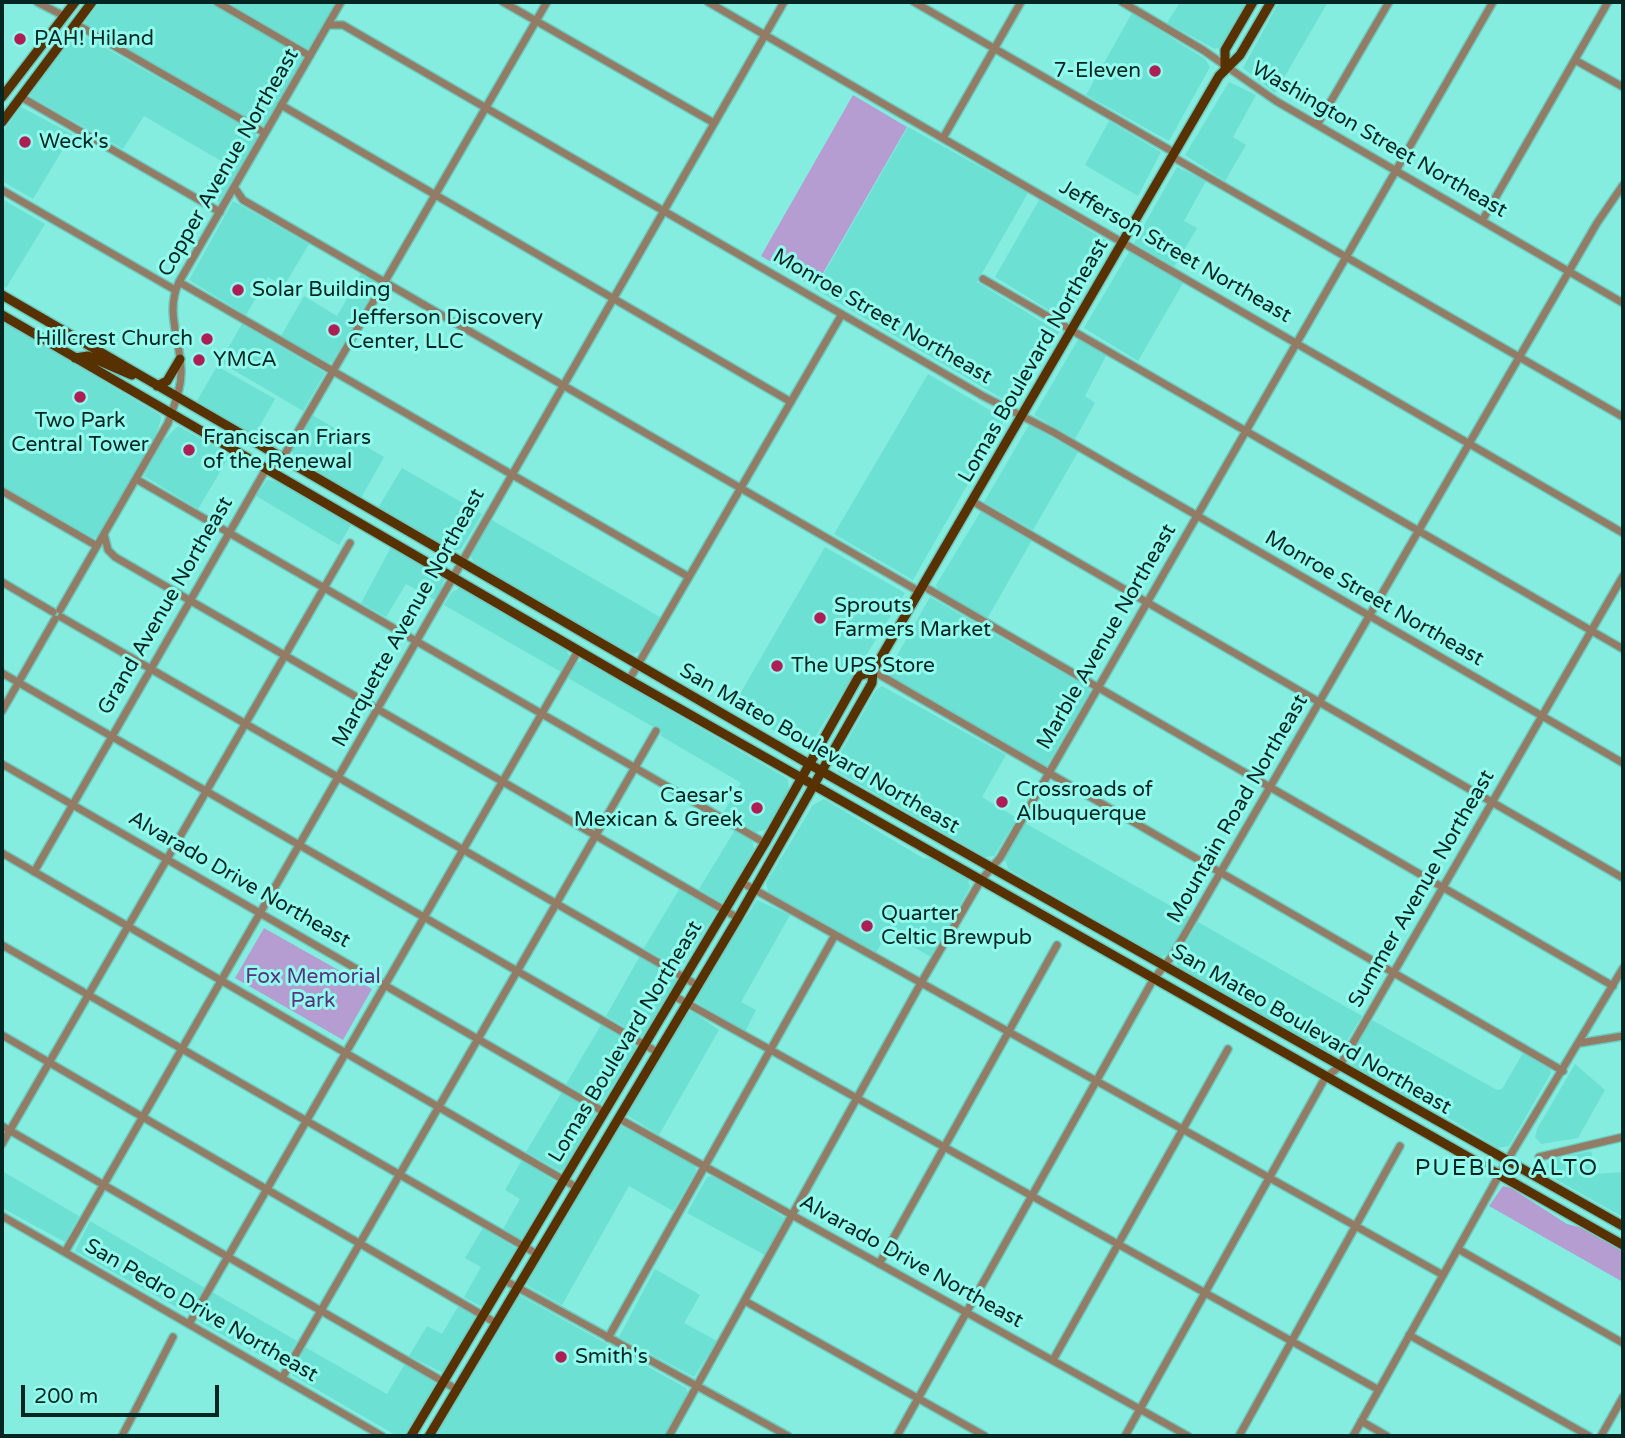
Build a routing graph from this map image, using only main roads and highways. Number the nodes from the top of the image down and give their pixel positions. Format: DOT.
graph roads {
  1 [pos="75,2"];
  2 [pos="92,2"];
  3 [pos="1253,2"];
  4 [pos="1271,2"];
  5 [pos="1225,67"];
  6 [pos="2,97"];
  7 [pos="2,122"];
  8 [pos="2,295"];
  9 [pos="2,315"];
  10 [pos="75,358"];
  11 [pos="180,359"];
  12 [pos="137,374"];
  13 [pos="157,386"];
  14 [pos="873,671"];
  15 [pos="809,764"];
  16 [pos="822,771"];
  17 [pos="802,779"];
  18 [pos="815,785"];
  19 [pos="1623,1226"];
  20 [pos="1623,1245"];
  21 [pos="411,1436"];
  22 [pos="429,1436"];
  1 -- 6 [label="main road"];
  2 -- 7 [label="main road"];
  3 -- 5 [label="main road, Lomas Boulevard Northeast"];
  4 -- 5 [label="main road, Lomas Boulevard Northeast"];
  5 -- 14 [label="main road, Lomas Boulevard Northeast"];
  8 -- 12 [label="main road, San Mateo Boulevard Northeast"];
  9 -- 10 [label="main road, San Mateo Boulevard Northeast"];
  10 -- 12 [label="main road"];
  10 -- 17 [label="main road, San Mateo Boulevard Northeast"];
  11 -- 13 [label="main road"];
  12 -- 13 [label="main road, San Mateo Boulevard Northeast"];
  13 -- 15 [label="main road, San Mateo Boulevard Northeast"];
  14 -- 15 [label="main road, Lomas Boulevard Northeast"];
  14 -- 16 [label="main road, Lomas Boulevard Northeast"];
  15 -- 16 [label="main road, San Mateo Boulevard Northeast"];
  15 -- 17 [label="main road, Lomas Boulevard Northeast"];
  16 -- 18 [label="main road, Lomas Boulevard Northeast"];
  16 -- 19 [label="main road, San Mateo Boulevard Northeast"];
  17 -- 18 [label="main road, San Mateo Boulevard Northeast"];
  17 -- 21 [label="main road, Lomas Boulevard Northeast"];
  18 -- 20 [label="main road, San Mateo Boulevard Northeast"];
  18 -- 22 [label="main road, Lomas Boulevard Northeast"];
}
